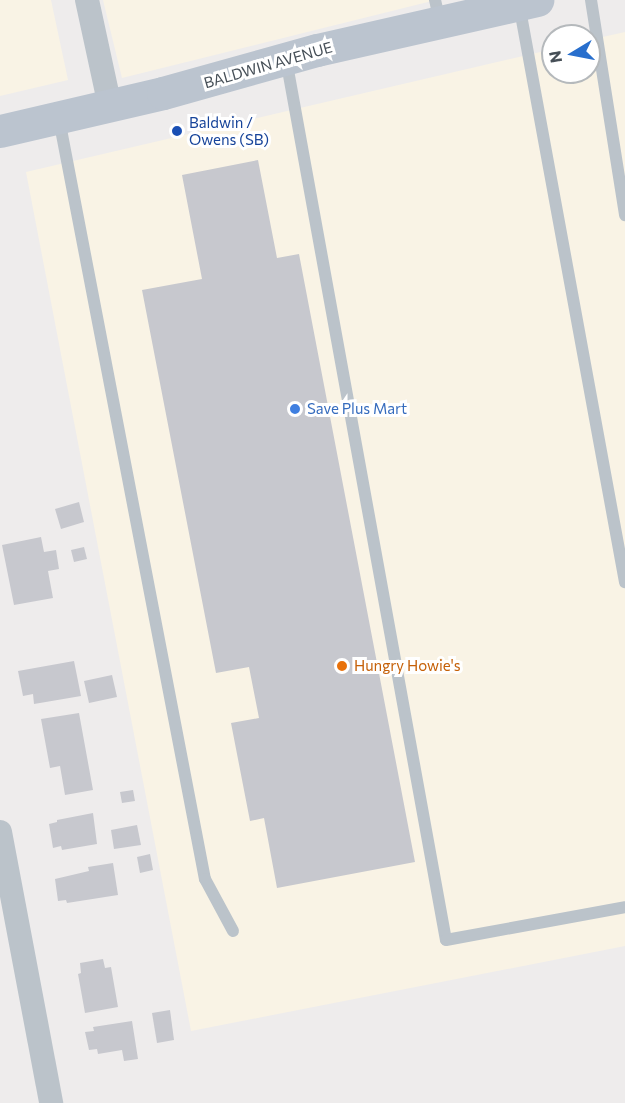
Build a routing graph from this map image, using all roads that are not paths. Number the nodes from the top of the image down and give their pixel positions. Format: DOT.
graph roads {
  1 [pos="87,0"];
  2 [pos="591,0"];
  3 [pos="528,2"];
  4 [pos="438,11"];
  5 [pos="286,58"];
  6 [pos="111,106"];
  7 [pos="58,118"];
  8 [pos="0,131"];
  9 [pos="625,216"];
  10 [pos="625,582"];
  11 [pos="0,832"];
  12 [pos="625,907"];
  13 [pos="233,931"];
  14 [pos="51,1103"];
  1 -- 6 [label="street"];
  2 -- 9 [label="lane"];
  3 -- 4 [label="main road, BALDWIN AVENUE"];
  3 -- 10 [label="lane"];
  4 -- 5 [label="main road, BALDWIN AVENUE"];
  5 -- 6 [label="main road, BALDWIN AVENUE"];
  5 -- 12 [label="lane"];
  6 -- 7 [label="main road, BALDWIN AVENUE"];
  7 -- 8 [label="main road, BALDWIN AVENUE"];
  7 -- 13 [label="lane"];
  11 -- 14 [label="street"];
}
